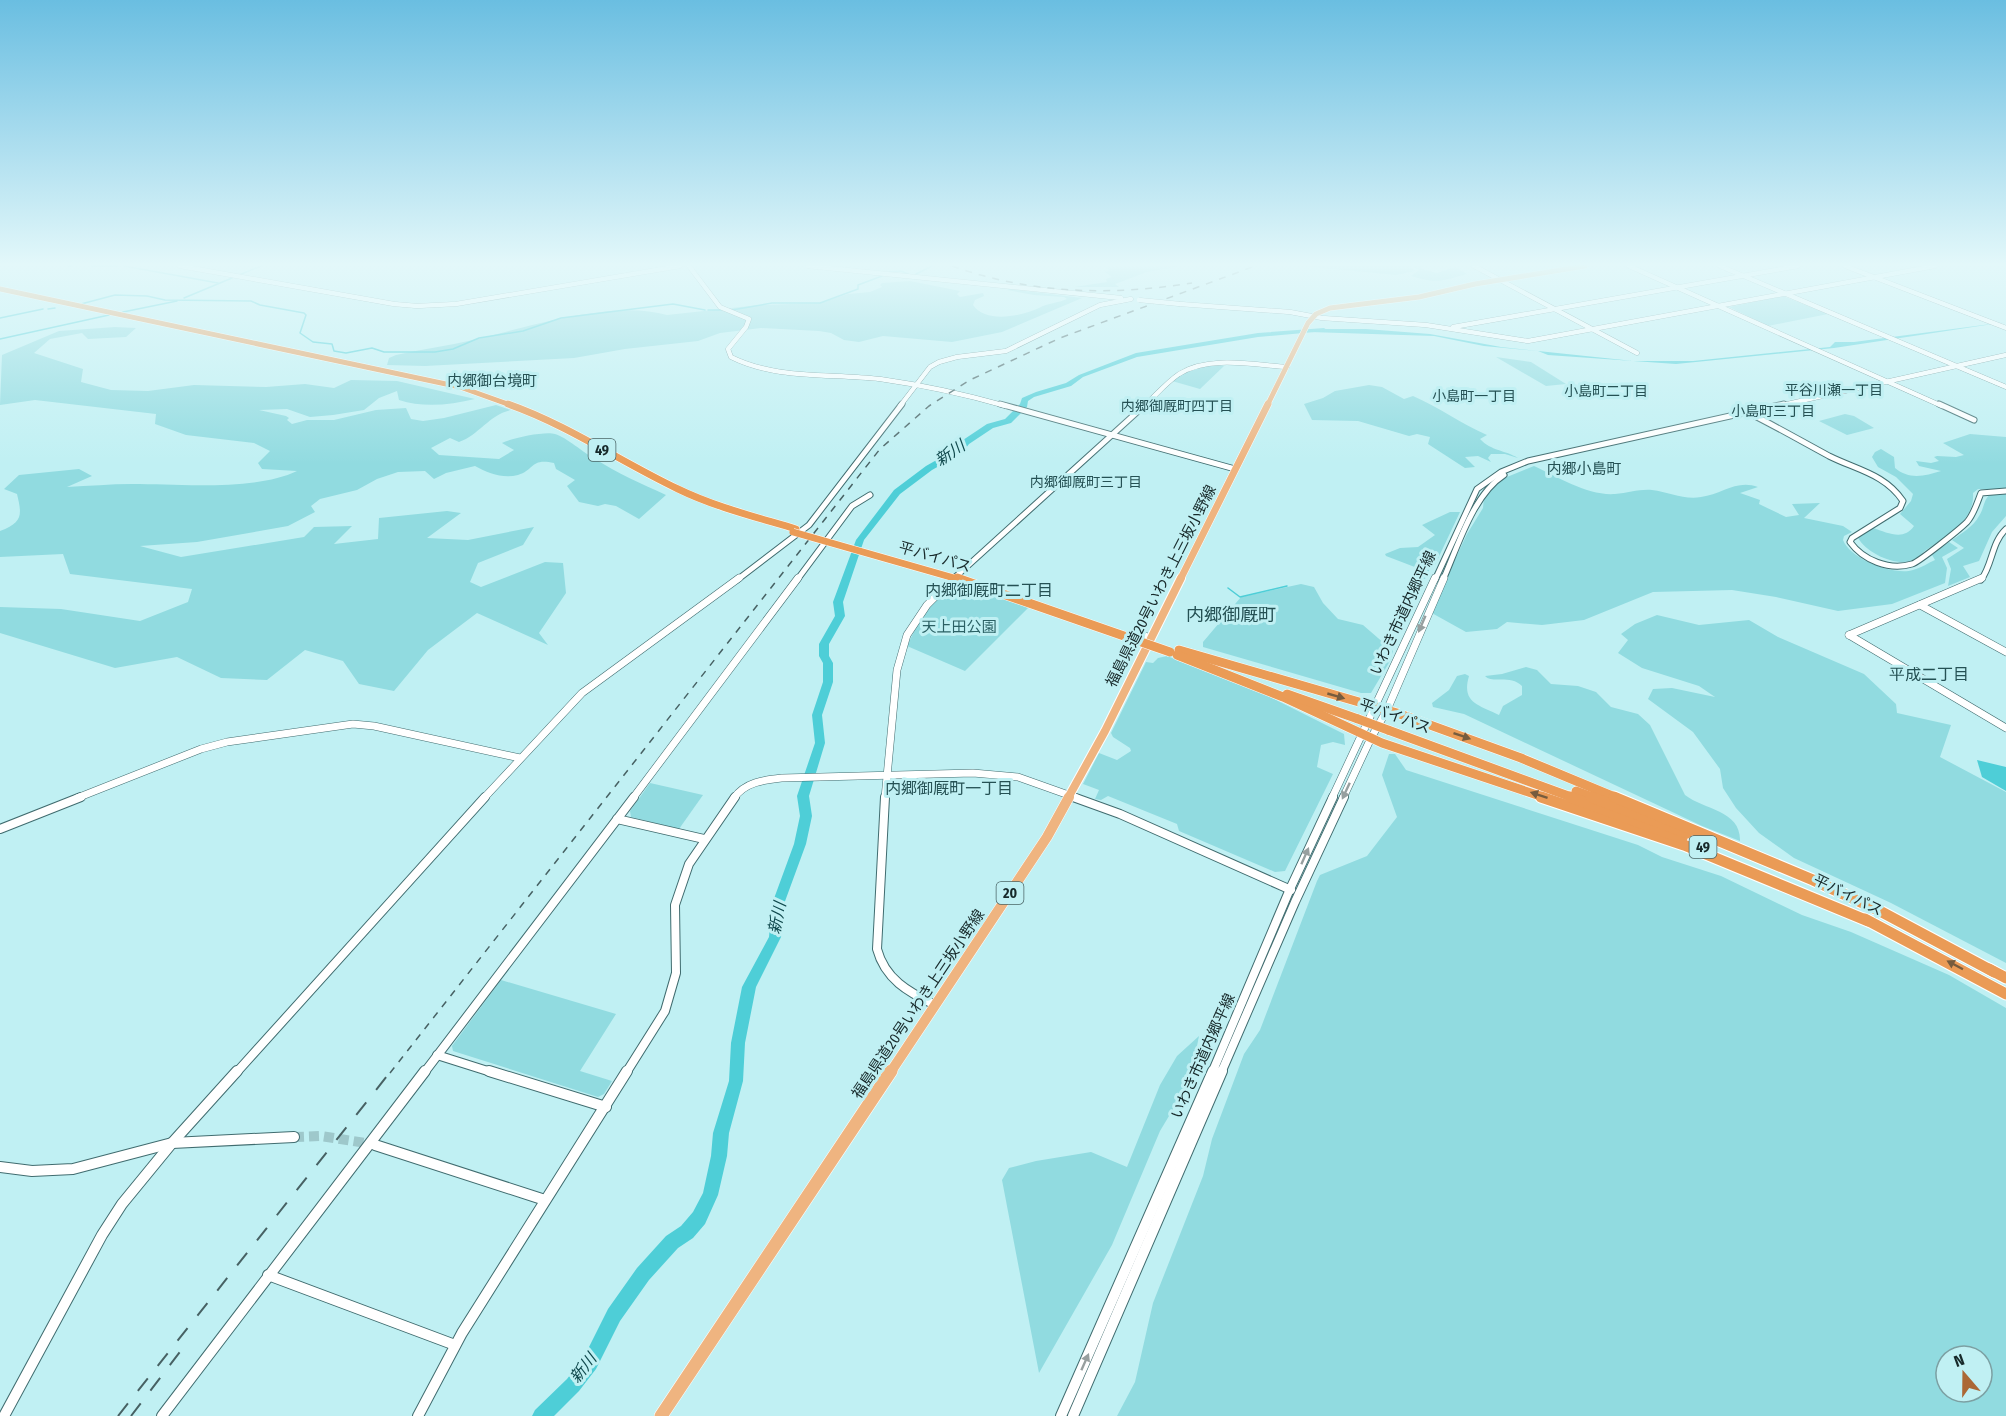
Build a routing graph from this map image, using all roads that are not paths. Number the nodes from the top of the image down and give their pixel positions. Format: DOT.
graph roads {
  1 [pos="190,332"];
  2 [pos="205,332"];
  3 [pos="742,332"];
  4 [pos="1049,332"];
  5 [pos="1304,332"];
  6 [pos="1471,332"];
  7 [pos="1580,332"];
  8 [pos="1596,332"];
  9 [pos="1779,332"];
  10 [pos="1875,332"];
  11 [pos="1637,353"];
  12 [pos="2006,356"];
  13 [pos="1287,367"];
  14 [pos="1959,367"];
  15 [pos="1889,382"];
  16 [pos="915,385"];
  17 [pos="2006,387"];
  18 [pos="474,394"];
  19 [pos="1751,414"];
  20 [pos="1974,420"];
  21 [pos="1111,435"];
  22 [pos="1235,469"];
  23 [pos="2006,491"];
  24 [pos="870,495"];
  25 [pos="2006,529"];
  26 [pos="1920,606"];
  27 [pos="1136,633"];
  28 [pos="1151,638"];
  29 [pos="1175,651"];
  30 [pos="2006,652"];
  31 [pos="1374,706"];
  32 [pos="1387,710"];
  33 [pos="1389,727"];
  34 [pos="2006,728"];
  35 [pos="1361,734"];
  36 [pos="1371,738"];
  37 [pos="520,758"];
  38 [pos="887,775"];
  39 [pos="1070,796"];
  40 [pos="617,819"];
  41 [pos="0,829"];
  42 [pos="704,839"];
  43 [pos="1294,891"];
  44 [pos="1868,921"];
  45 [pos="1994,972"];
  46 [pos="2006,978"];
  47 [pos="2006,994"];
  48 [pos="935,1005"];
  49 [pos="437,1055"];
  50 [pos="606,1107"];
  51 [pos="294,1137"];
  52 [pos="172,1143"];
  53 [pos="375,1145"];
  54 [pos="0,1167"];
  55 [pos="545,1200"];
  56 [pos="268,1275"];
  57 [pos="455,1345"];
  58 [pos="4,1416"];
  59 [pos="162,1416"];
  60 [pos="418,1416"];
  61 [pos="661,1416"];
  62 [pos="1061,1416"];
  63 [pos="1073,1416"];
  1 -- 18 [label="highway, 平バイパス / 49"];
  2 -- 18 [label="highway, 平バイパス / 49"];
  3 -- 16 [label="street"];
  4 -- 16 [label="street"];
  5 -- 13 [label="main road, 福島県道20号いわき上三坂小野線 / 20"];
  6 -- 7 [label="street"];
  8 -- 11 [label="street"];
  9 -- 15 [label="street"];
  10 -- 14 [label="street"];
  12 -- 14 [label="street, いわき市道内郷平線"];
  13 -- 21 [label="street"];
  13 -- 22 [label="main road, 福島県道20号いわき上三坂小野線 / 20"];
  14 -- 15 [label="street, いわき市道内郷平線"];
  14 -- 17 [label="street"];
  15 -- 19 [label="street, いわき市道内郷平線"];
  15 -- 20 [label="street"];
  15 -- 31 [label="street, いわき市道内郷平線"];
  16 -- 21 [label="street"];
  16 -- 37 [label="street"];
  18 -- 29 [label="highway, 平バイパス / 49, bridge"];
  19 -- 23 [label="street"];
  19 -- 32 [label="street, いわき市道内郷平線, one-way"];
  21 -- 22 [label="street"];
  21 -- 38 [label="street"];
  22 -- 28 [label="main road, 福島県道20号いわき上三坂小野線 / 20"];
  24 -- 40 [label="street"];
  25 -- 26 [label="street"];
  26 -- 30 [label="street"];
  26 -- 34 [label="street"];
  27 -- 28 [label="street"];
  28 -- 39 [label="main road, 福島県道20号いわき上三坂小野線 / 20"];
  29 -- 31 [label="highway, one-way"];
  29 -- 33 [label="highway, 平バイパス / 49, bridge"];
  29 -- 35 [label="highway"];
  31 -- 32 [label="highway"];
  31 -- 35 [label="street, いわき市道内郷平線"];
  32 -- 36 [label="street, いわき市道内郷平線"];
  32 -- 45 [label="highway, one-way"];
  33 -- 44 [label="highway, 平バイパス / 49"];
  33 -- 45 [label="highway, 平バイパス / 49"];
  35 -- 36 [label="highway"];
  43 -- 35 [label="street, いわき市道内郷平線, one-way"];
  36 -- 43 [label="street, いわき市道内郷平線, one-way"];
  44 -- 36 [label="highway, one-way"];
  37 -- 41 [label="street"];
  37 -- 52 [label="street"];
  38 -- 39 [label="street"];
  38 -- 42 [label="street"];
  38 -- 48 [label="street"];
  39 -- 43 [label="street"];
  39 -- 48 [label="main road, 福島県道20号いわき上三坂小野線 / 20"];
  40 -- 42 [label="street"];
  40 -- 49 [label="street"];
  42 -- 50 [label="street"];
  62 -- 43 [label="street, いわき市道内郷平線, one-way"];
  43 -- 63 [label="street, いわき市道内郷平線"];
  47 -- 44 [label="highway, 平バイパス / 49, one-way"];
  45 -- 46 [label="highway, 平バイパス / 49"];
  48 -- 61 [label="main road, 福島県道20号いわき上三坂小野線 / 20"];
  49 -- 50 [label="street"];
  49 -- 56 [label="street"];
  50 -- 55 [label="street"];
  51 -- 52 [label="street"];
  52 -- 54 [label="street"];
  52 -- 58 [label="street"];
  53 -- 55 [label="street"];
  55 -- 57 [label="street"];
  56 -- 57 [label="street"];
  56 -- 59 [label="street"];
  57 -- 60 [label="street"];
}
